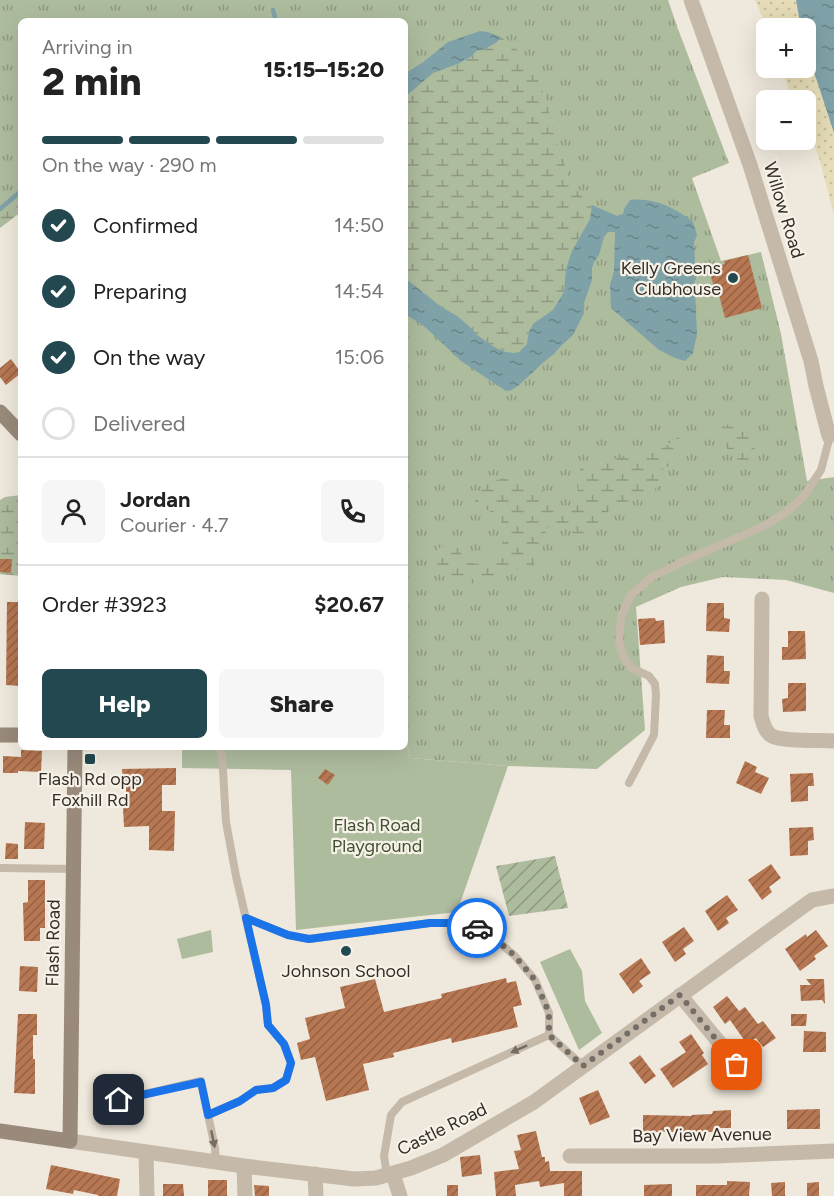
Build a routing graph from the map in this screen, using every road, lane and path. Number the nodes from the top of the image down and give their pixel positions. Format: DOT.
graph roads {
  1 [pos="691,0"];
  2 [pos="0,412"];
  3 [pos="18,431"];
  4 [pos="831,435"];
  5 [pos="762,599"];
  6 [pos="0,735"];
  7 [pos="18,735"];
  8 [pos="834,741"];
  9 [pos="75,750"];
  10 [pos="220,750"];
  11 [pos="629,783"];
  12 [pos="0,868"];
  13 [pos="74,868"];
  14 [pos="834,896"];
  15 [pos="246,918"];
  16 [pos="680,995"];
  17 [pos="549,1035"];
  18 [pos="737,1065"];
  19 [pos="583,1066"];
  20 [pos="119,1100"];
  21 [pos="208,1115"];
  22 [pos="0,1131"];
  23 [pos="70,1141"];
  24 [pos="834,1151"];
  25 [pos="147,1153"];
  26 [pos="570,1156"];
  27 [pos="216,1162"];
  28 [pos="244,1166"];
  29 [pos="315,1174"];
  30 [pos="390,1175"];
  31 [pos="147,1196"];
  32 [pos="245,1196"];
  33 [pos="316,1196"];
  34 [pos="400,1196"];
  1 -- 4 [label="street, Willow Road"];
  2 -- 3 [label="main road"];
  4 -- 11 [label="lane"];
  5 -- 8 [label="street"];
  6 -- 7 [label="main road"];
  9 -- 13 [label="main road, Flash Road"];
  10 -- 15 [label="lane"];
  12 -- 13 [label="lane"];
  13 -- 23 [label="main road, Flash Road"];
  14 -- 16 [label="street, Castle Road"];
  15 -- 17 [label="lane"];
  15 -- 21 [label="lane"];
  16 -- 18 [label="street"];
  16 -- 19 [label="street, Castle Road"];
  17 -- 19 [label="lane"];
  17 -- 30 [label="lane, one-way"];
  19 -- 30 [label="street, Castle Road"];
  20 -- 21 [label="lane"];
  21 -- 27 [label="lane, one-way"];
  22 -- 23 [label="main road, Castle Road"];
  23 -- 25 [label="street, Castle Road"];
  24 -- 26 [label="street, Bay View Avenue"];
  25 -- 27 [label="street, Castle Road"];
  25 -- 31 [label="street"];
  27 -- 28 [label="street, Castle Road"];
  28 -- 29 [label="street, Castle Road"];
  28 -- 32 [label="street"];
  29 -- 30 [label="street, Castle Road"];
  29 -- 33 [label="street"];
  30 -- 34 [label="street"];
}
